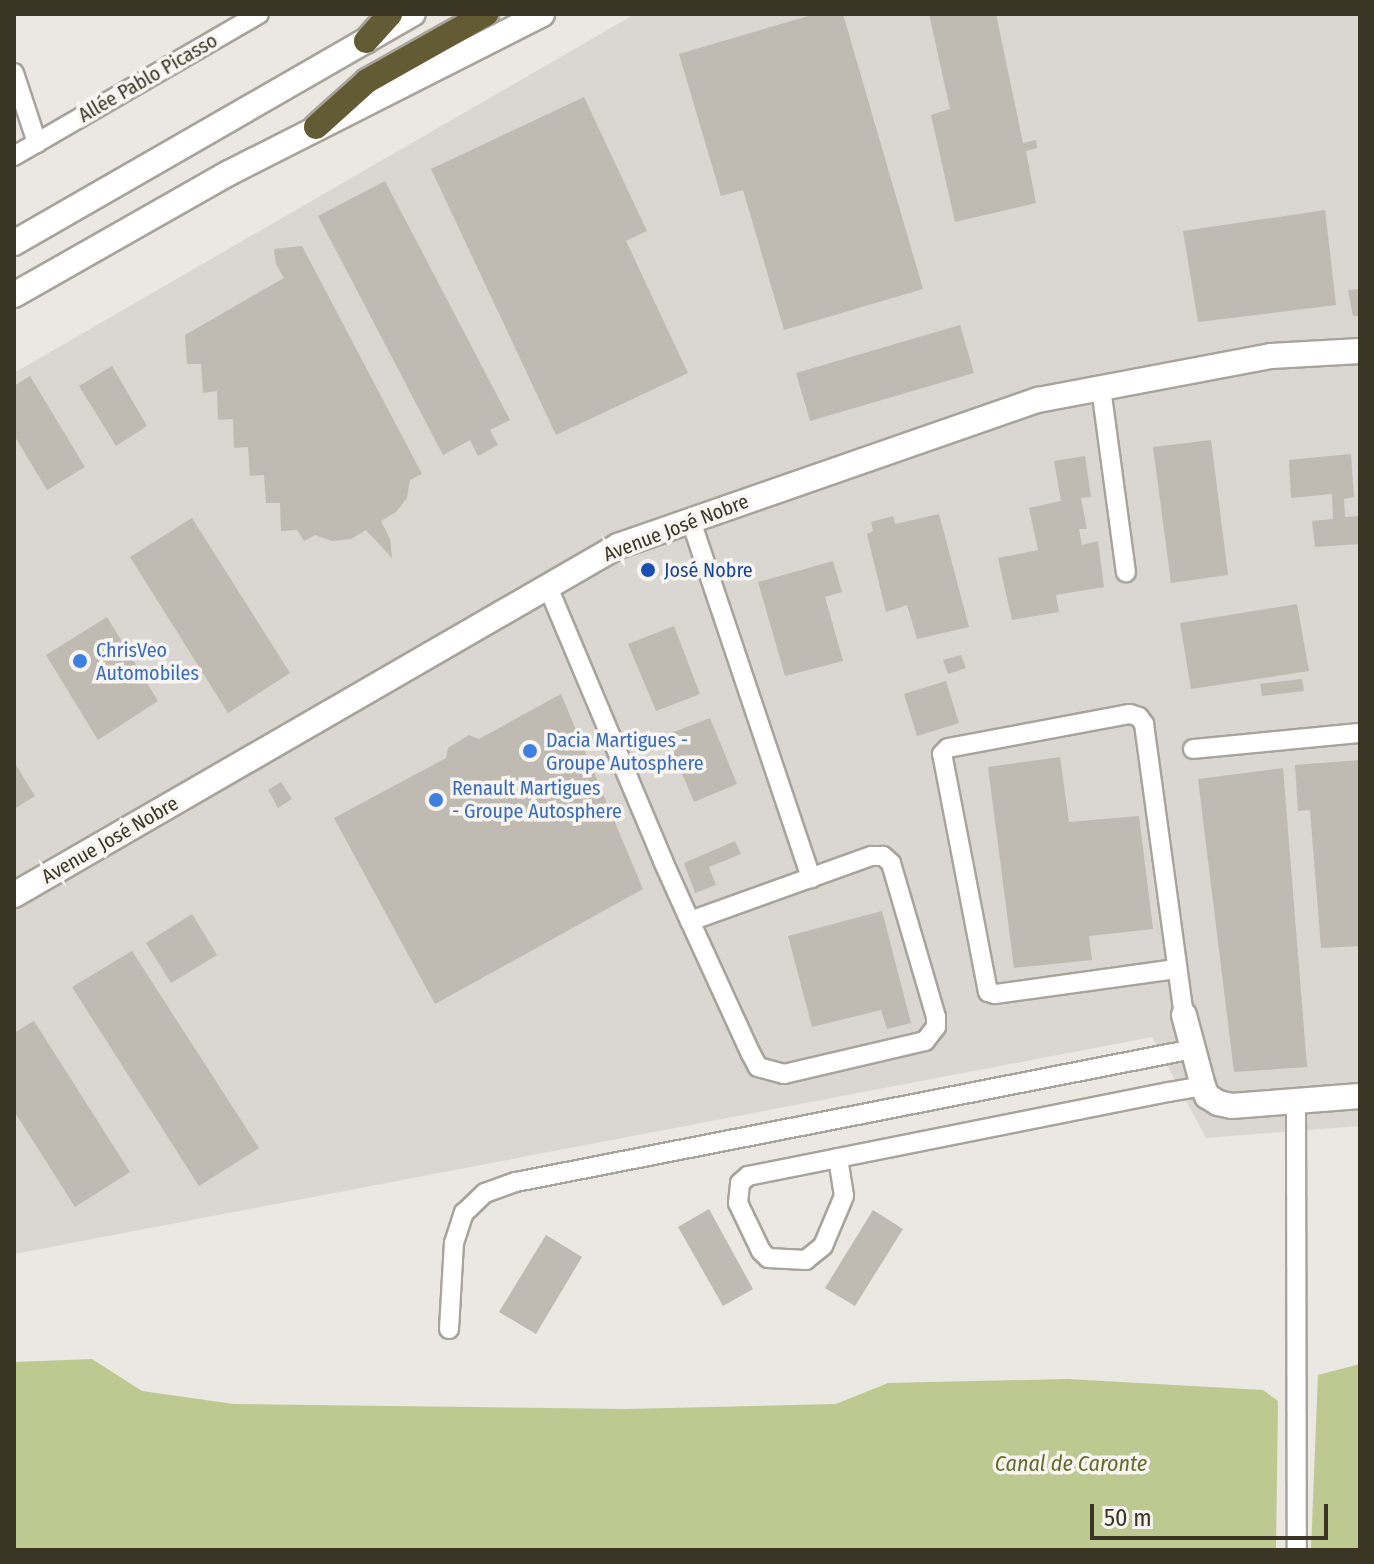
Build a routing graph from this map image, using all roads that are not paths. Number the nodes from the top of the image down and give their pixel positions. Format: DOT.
graph roads {
  1 [pos="259,14"];
  2 [pos="390,14"];
  3 [pos="413,14"];
  4 [pos="486,14"];
  5 [pos="542,14"];
  6 [pos="366,41"];
  7 [pos="14,73"];
  8 [pos="316,127"];
  9 [pos="37,143"];
  10 [pos="14,156"];
  11 [pos="14,243"];
  12 [pos="14,295"];
  13 [pos="1360,351"];
  14 [pos="1101,388"];
  15 [pos="691,521"];
  16 [pos="1126,572"];
  17 [pos="548,587"];
  18 [pos="1360,733"];
  19 [pos="1193,749"];
  20 [pos="811,878"];
  21 [pos="14,895"];
  22 [pos="690,921"];
  23 [pos="1176,969"];
  24 [pos="1184,1015"];
  25 [pos="1193,1049"];
  26 [pos="1203,1086"];
  27 [pos="1360,1096"];
  28 [pos="1296,1103"];
  29 [pos="838,1158"];
  30 [pos="449,1329"];
  31 [pos="1297,1550"];
  1 -- 9 [label="lane, Allée Pablo Picasso"];
  2 -- 6 [label="highway"];
  3 -- 6 [label="street"];
  4 -- 8 [label="highway"];
  5 -- 8 [label="street"];
  6 -- 11 [label="street"];
  7 -- 9 [label="lane"];
  8 -- 12 [label="street"];
  9 -- 10 [label="lane, Allée Pablo Picasso"];
  13 -- 14 [label="street, Avenue José Nobre"];
  14 -- 15 [label="street, Avenue José Nobre"];
  14 -- 16 [label="lane"];
  15 -- 17 [label="street, Avenue José Nobre"];
  15 -- 20 [label="lane"];
  17 -- 21 [label="street, Avenue José Nobre"];
  17 -- 22 [label="lane"];
  18 -- 19 [label="lane"];
  20 -- 22 [label="lane"];
  20 -- 22 [label="lane"];
  23 -- 23 [label="lane"];
  23 -- 24 [label="lane"];
  24 -- 25 [label="street"];
  25 -- 26 [label="street"];
  25 -- 30 [label="lane"];
  26 -- 28 [label="street"];
  26 -- 29 [label="lane"];
  27 -- 28 [label="street"];
  28 -- 31 [label="lane"];
  29 -- 29 [label="lane"];
}
